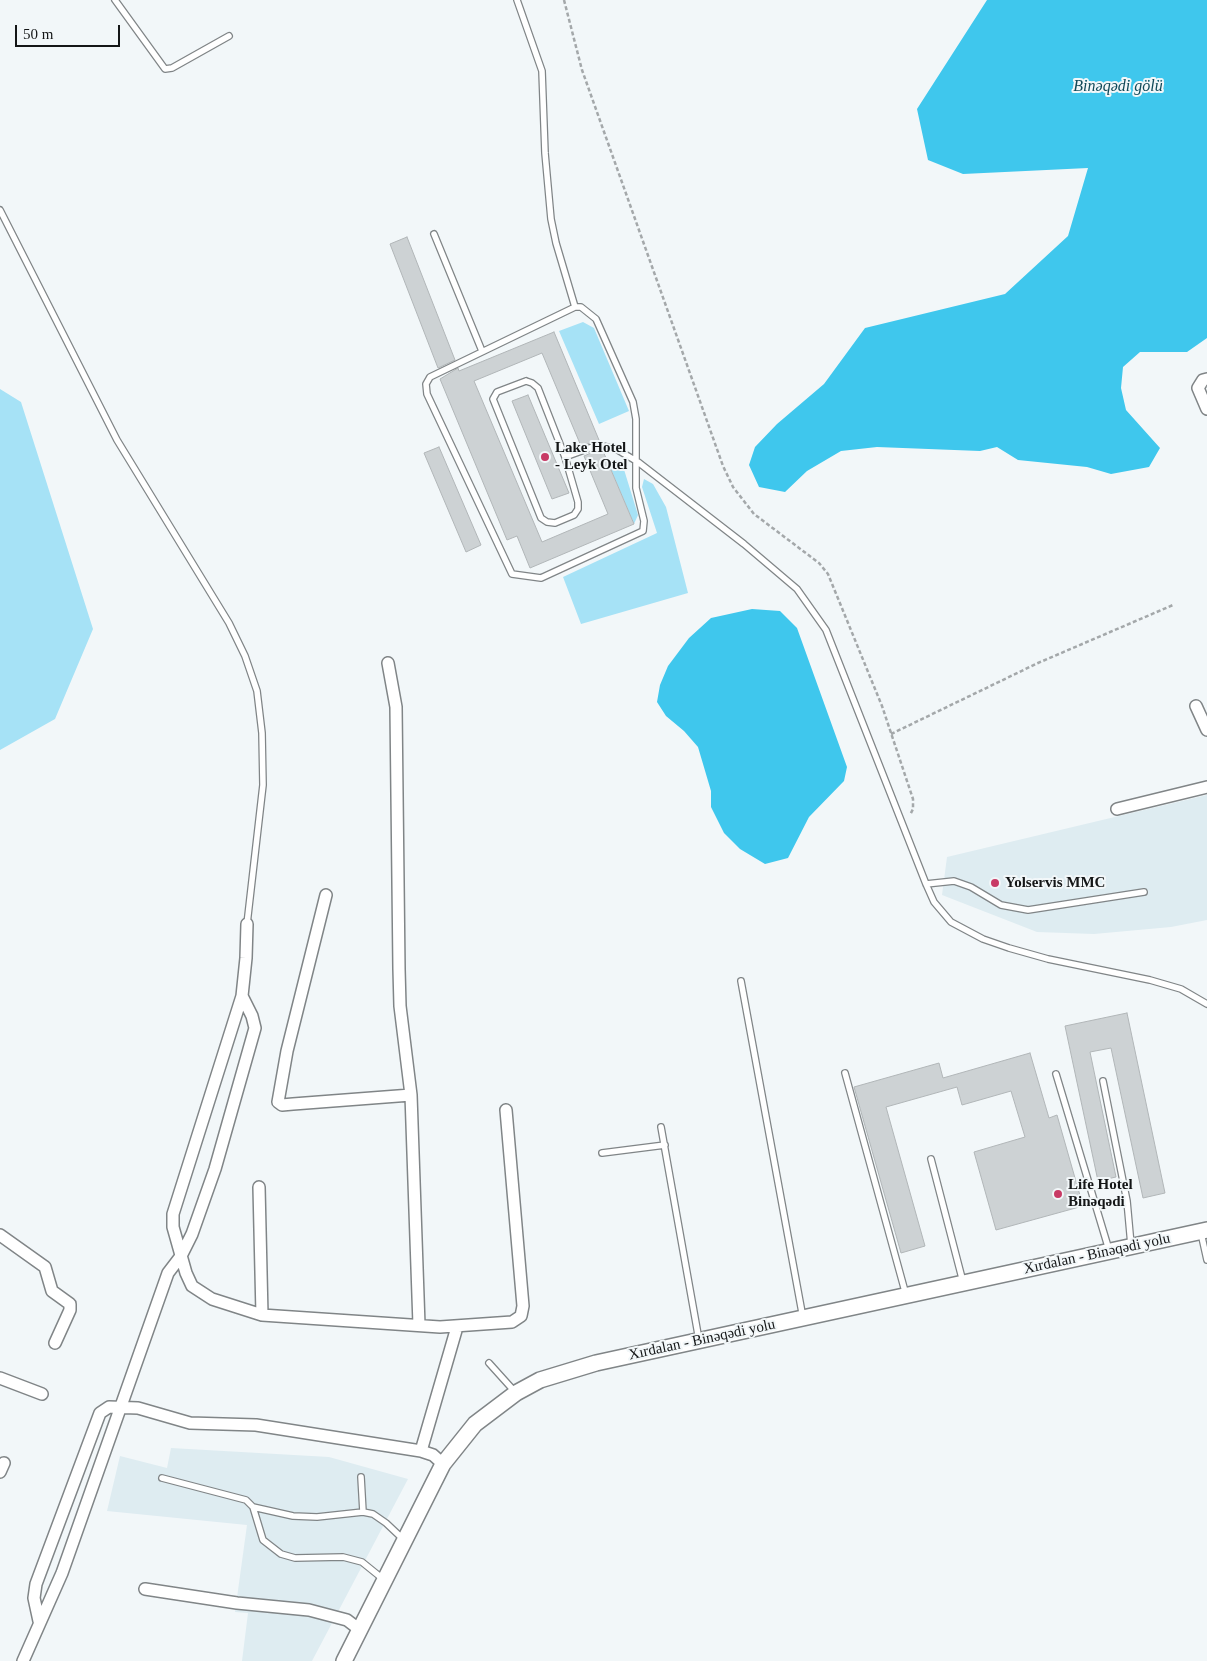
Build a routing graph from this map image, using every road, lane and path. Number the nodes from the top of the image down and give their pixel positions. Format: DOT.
graph roads {
  1 [pos="114,0"];
  2 [pos="517,0"];
  3 [pos="564,0"];
  4 [pos="229,36"];
  5 [pos="0,210"];
  6 [pos="434,234"];
  7 [pos="575,307"];
  8 [pos="482,350"];
  9 [pos="1207,379"];
  10 [pos="1207,409"];
  11 [pos="565,457"];
  12 [pos="638,462"];
  13 [pos="1173,605"];
  14 [pos="388,663"];
  15 [pos="1196,706"];
  16 [pos="1207,730"];
  17 [pos="891,734"];
  18 [pos="1207,787"];
  19 [pos="1116,809"];
  20 [pos="904,828"];
  21 [pos="926,884"];
  22 [pos="1144,892"];
  23 [pos="326,895"];
  24 [pos="246,924"];
  25 [pos="741,982"];
  26 [pos="242,996"];
  27 [pos="1207,1004"];
  28 [pos="845,1073"];
  29 [pos="1056,1074"];
  30 [pos="1103,1081"];
  31 [pos="411,1095"];
  32 [pos="506,1110"];
  33 [pos="662,1127"];
  34 [pos="665,1145"];
  35 [pos="602,1153"];
  36 [pos="931,1158"];
  37 [pos="259,1187"];
  38 [pos="1204,1231"];
  39 [pos="0,1234"];
  40 [pos="1131,1247"];
  41 [pos="1110,1252"];
  42 [pos="181,1256"];
  43 [pos="1207,1260"];
  44 [pos="963,1282"];
  45 [pos="906,1295"];
  46 [pos="262,1315"];
  47 [pos="802,1318"];
  48 [pos="419,1325"];
  49 [pos="457,1327"];
  50 [pos="699,1340"];
  51 [pos="55,1343"];
  52 [pos="489,1364"];
  53 [pos="0,1378"];
  54 [pos="516,1392"];
  55 [pos="42,1394"];
  56 [pos="121,1406"];
  57 [pos="421,1451"];
  58 [pos="443,1464"];
  59 [pos="361,1477"];
  60 [pos="162,1478"];
  61 [pos="254,1507"];
  62 [pos="364,1512"];
  63 [pos="405,1541"];
  64 [pos="385,1580"];
  65 [pos="144,1589"];
  66 [pos="39,1621"];
  67 [pos="360,1630"];
  68 [pos="24,1661"];
  69 [pos="344,1661"];
  1 -- 4 [label="lane"];
  2 -- 7 [label="lane"];
  3 -- 17 [label="path"];
  5 -- 24 [label="lane"];
  6 -- 8 [label="lane"];
  7 -- 8 [label="lane"];
  7 -- 12 [label="lane"];
  8 -- 12 [label="lane"];
  9 -- 10 [label="street"];
  11 -- 11 [label="lane"];
  11 -- 12 [label="lane"];
  12 -- 20 [label="lane"];
  13 -- 17 [label="path"];
  14 -- 31 [label="street"];
  15 -- 16 [label="street"];
  17 -- 20 [label="path"];
  18 -- 19 [label="street"];
  20 -- 21 [label="lane"];
  21 -- 22 [label="lane"];
  21 -- 27 [label="lane"];
  23 -- 31 [label="street"];
  24 -- 26 [label="street"];
  25 -- 47 [label="lane"];
  26 -- 42 [label="street"];
  26 -- 42 [label="street"];
  28 -- 45 [label="lane"];
  29 -- 41 [label="lane"];
  30 -- 40 [label="lane"];
  31 -- 48 [label="street"];
  32 -- 49 [label="street"];
  33 -- 34 [label="lane"];
  34 -- 35 [label="lane"];
  34 -- 50 [label="lane"];
  36 -- 44 [label="lane"];
  37 -- 46 [label="street"];
  38 -- 40 [label="main road, Xırdalan - Binəqədi yolu"];
  38 -- 43 [label="lane"];
  39 -- 51 [label="street"];
  40 -- 41 [label="main road, Xırdalan - Binəqədi yolu"];
  41 -- 44 [label="main road, Xırdalan - Binəqədi yolu"];
  42 -- 46 [label="street"];
  42 -- 56 [label="street"];
  44 -- 45 [label="main road, Xırdalan - Binəqədi yolu"];
  45 -- 47 [label="main road, Xırdalan - Binəqədi yolu"];
  46 -- 48 [label="street"];
  47 -- 50 [label="main road, Xırdalan - Binəqədi yolu"];
  48 -- 49 [label="street"];
  49 -- 57 [label="street"];
  50 -- 54 [label="main road, Xırdalan - Binəqədi yolu"];
  52 -- 54 [label="lane"];
  53 -- 55 [label="street"];
  54 -- 58 [label="main road, Xırdalan - Binəqədi yolu"];
  56 -- 57 [label="street"];
  56 -- 66 [label="street"];
  56 -- 66 [label="street"];
  57 -- 58 [label="street"];
  58 -- 63 [label="main road, Xırdalan - Binəqədi yolu"];
  59 -- 62 [label="lane"];
  60 -- 61 [label="lane"];
  61 -- 62 [label="lane"];
  61 -- 64 [label="lane"];
  62 -- 63 [label="lane"];
  63 -- 64 [label="main road, Xırdalan - Binəqədi yolu"];
  64 -- 67 [label="main road, Xırdalan - Binəqədi yolu"];
  65 -- 67 [label="street"];
  66 -- 68 [label="street"];
  67 -- 69 [label="main road, Xırdalan - Binəqədi yolu"];
}
